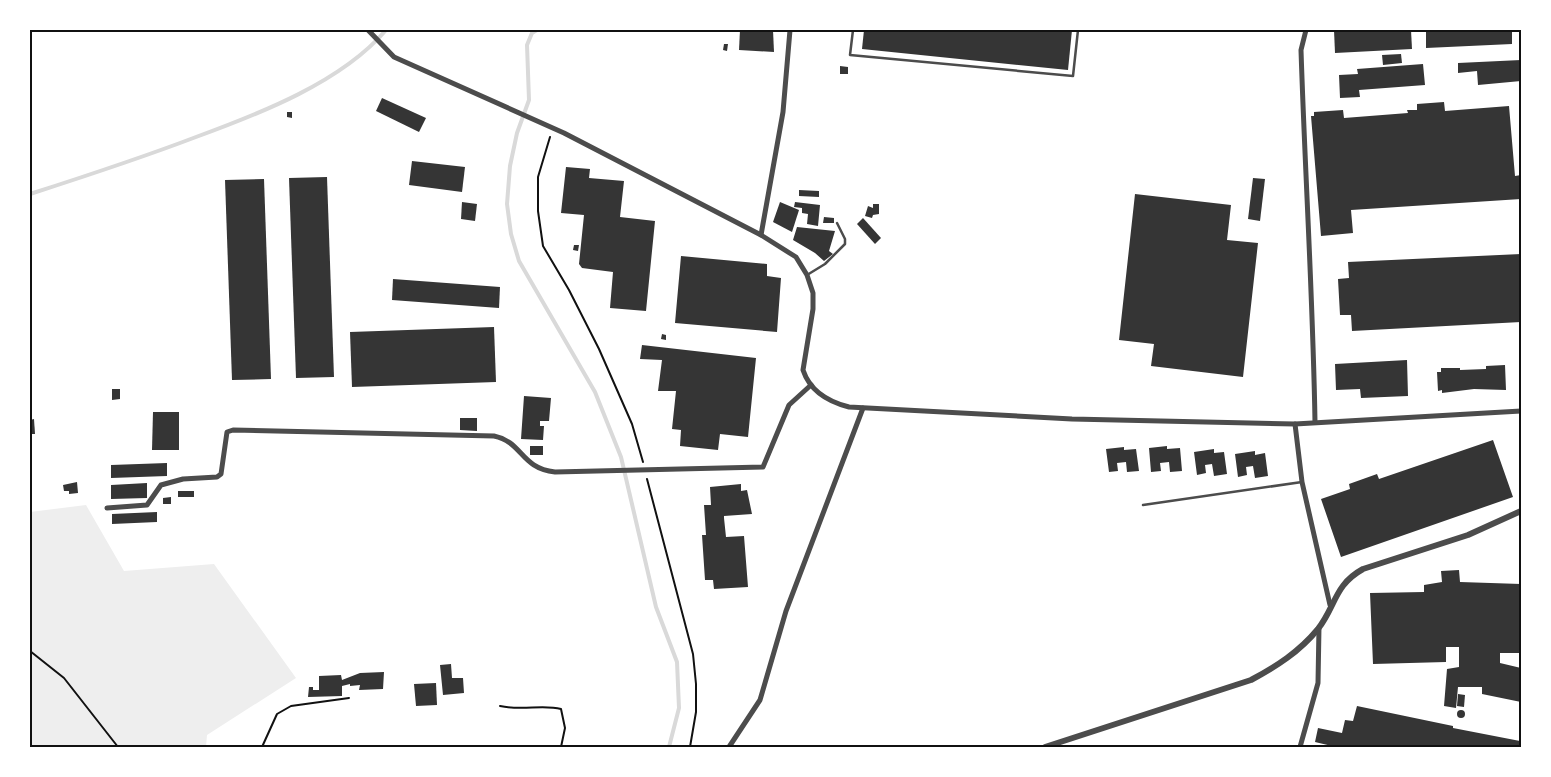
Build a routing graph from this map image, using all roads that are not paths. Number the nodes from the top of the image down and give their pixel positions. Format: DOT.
graph roads {
  1 [pos="790,30"];
  2 [pos="853,30"];
  3 [pos="1078,30"];
  4 [pos="1306,30"];
  5 [pos="369,32"];
  6 [pos="837,223"];
  7 [pos="761,235"];
  8 [pos="807,276"];
  9 [pos="811,385"];
  10 [pos="863,408"];
  11 [pos="1521,411"];
  12 [pos="1315,422"];
  13 [pos="1296,424"];
  14 [pos="1302,482"];
  15 [pos="1143,505"];
  16 [pos="107,508"];
  17 [pos="1521,511"];
  18 [pos="1330,605"];
  19 [pos="1319,627"];
  20 [pos="729,747"];
  21 [pos="1045,747"];
  22 [pos="1300,747"];
  1 -- 7 [label="street"];
  2 -- 3 [label="lane"];
  4 -- 12 [label="street"];
  5 -- 7 [label="street"];
  6 -- 8 [label="lane"];
  7 -- 8 [label="street"];
  8 -- 9 [label="street"];
  9 -- 10 [label="street"];
  9 -- 16 [label="street"];
  10 -- 13 [label="street"];
  10 -- 20 [label="street"];
  11 -- 12 [label="street"];
  12 -- 13 [label="street"];
  13 -- 14 [label="street"];
  14 -- 15 [label="lane"];
  14 -- 18 [label="street"];
  17 -- 18 [label="street"];
  18 -- 19 [label="street"];
  19 -- 21 [label="street"];
  19 -- 22 [label="street"];
}
